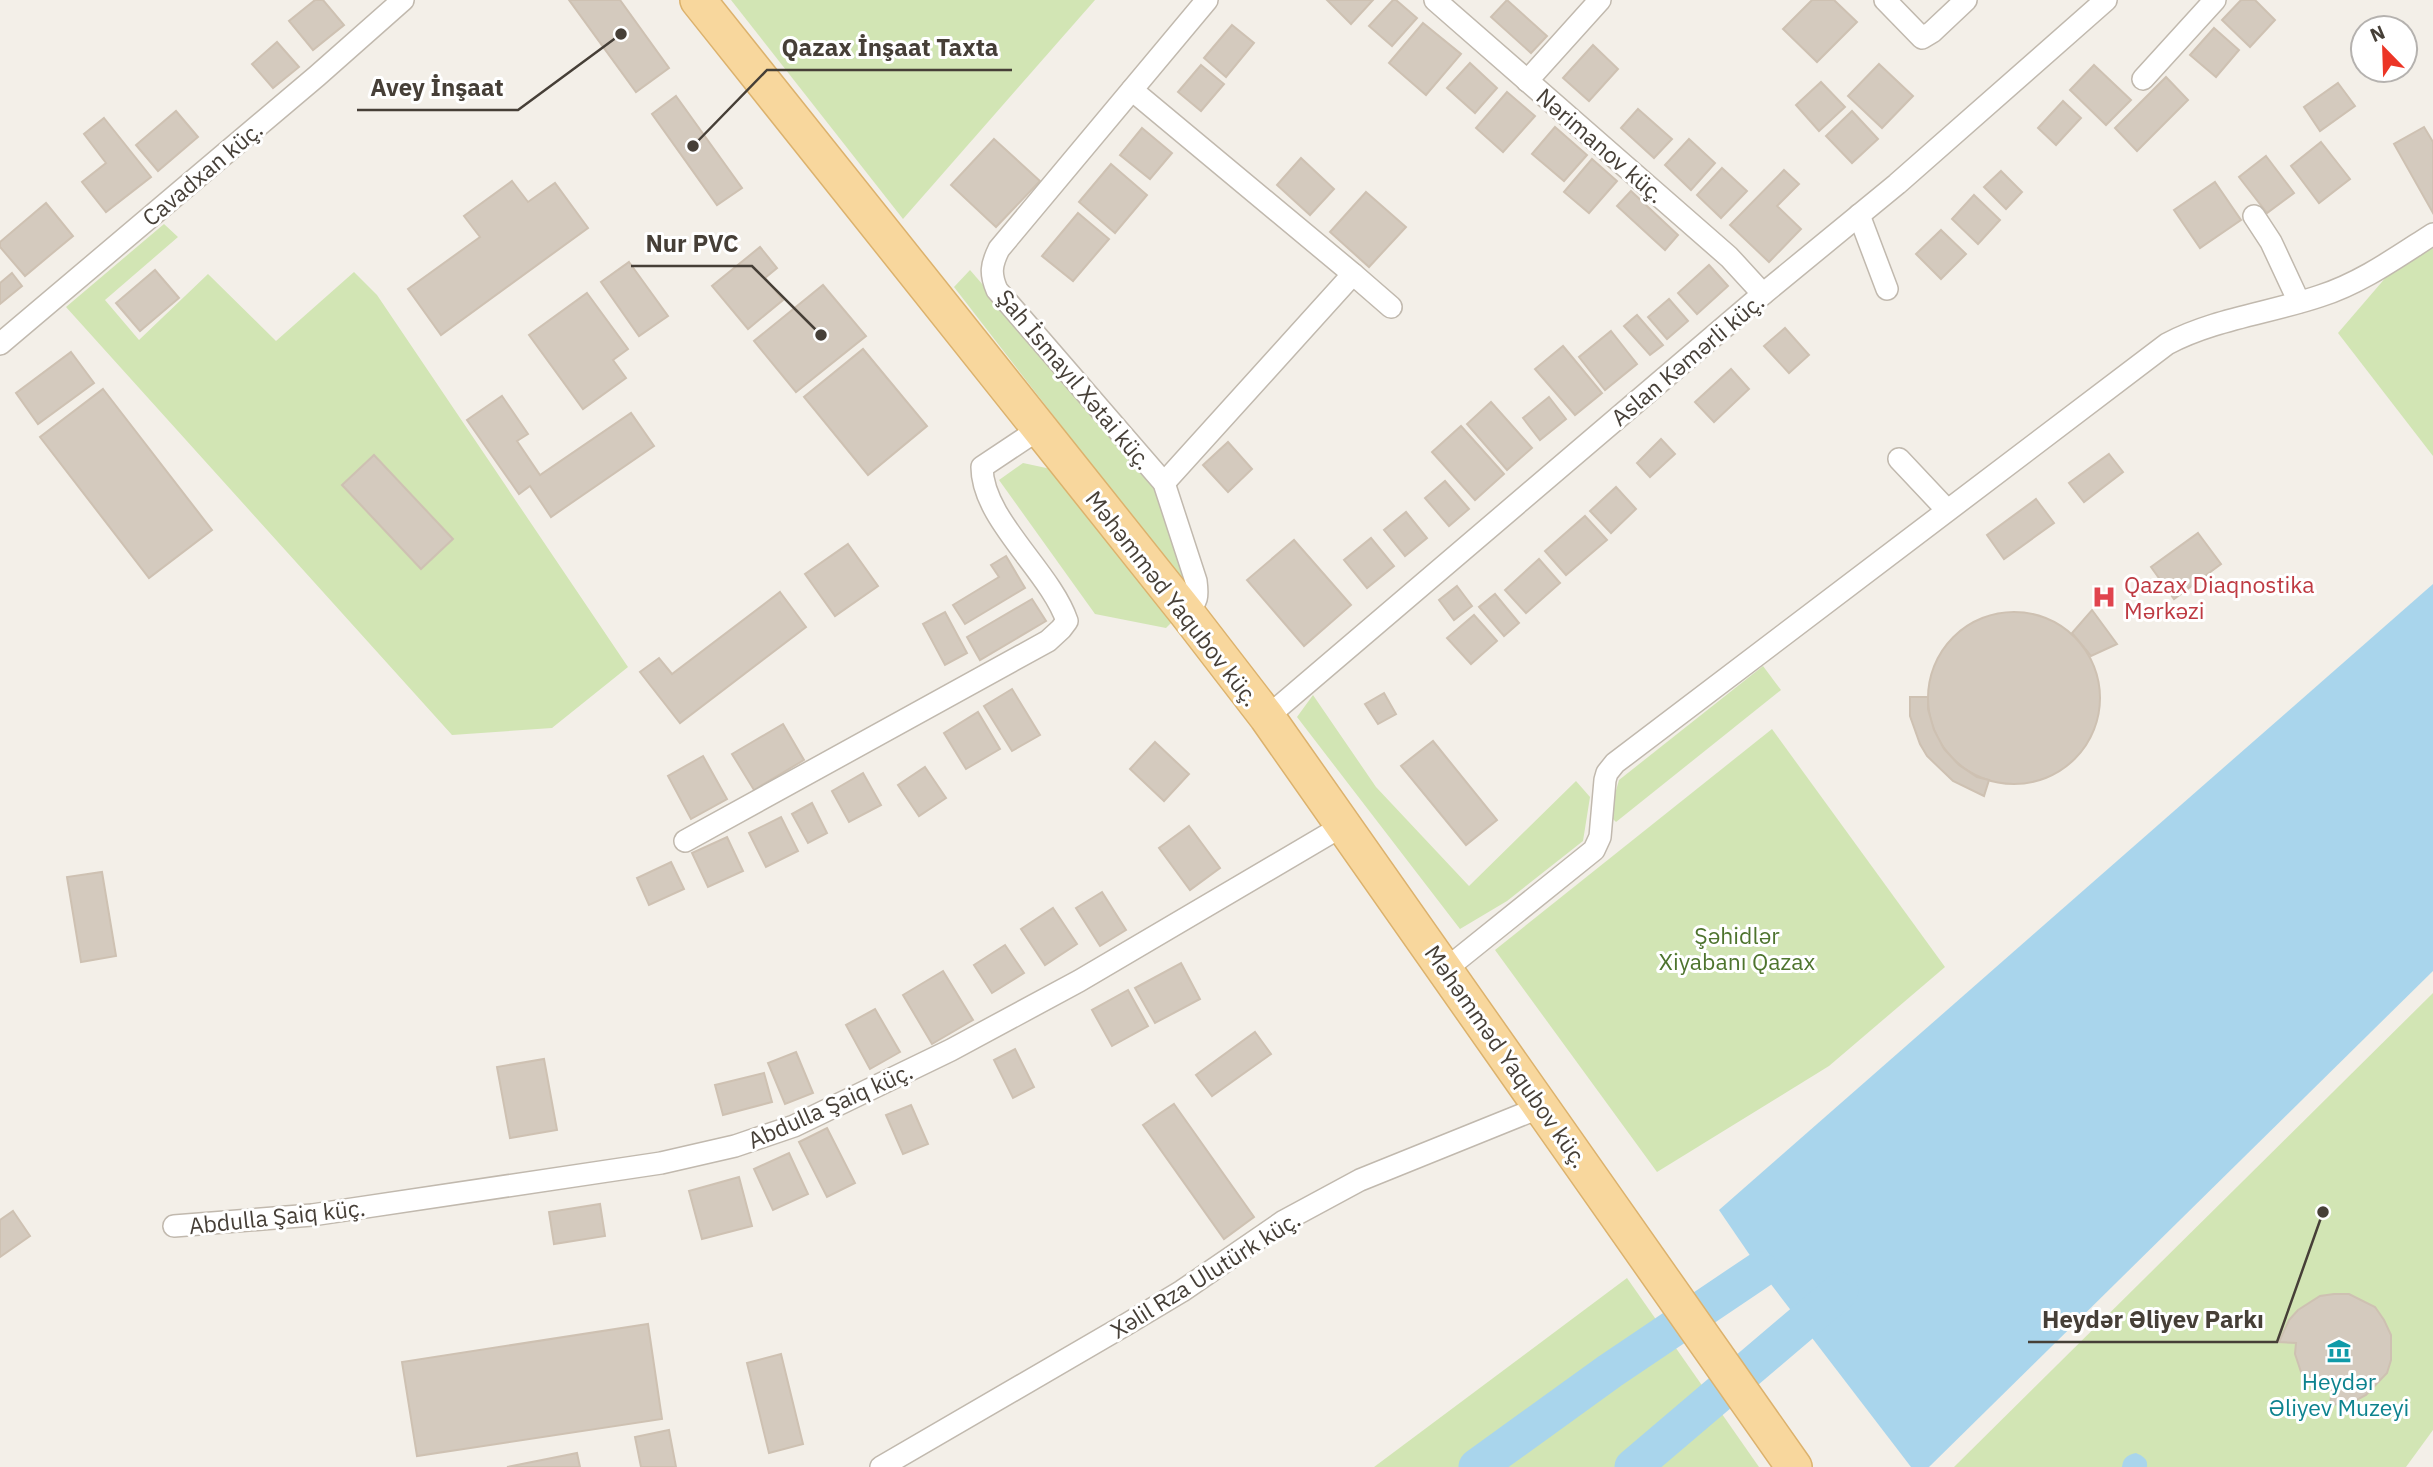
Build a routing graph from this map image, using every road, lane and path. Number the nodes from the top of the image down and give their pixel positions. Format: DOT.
graph roads {
  1 [pos="403,0"];
  2 [pos="698,0"];
  3 [pos="1207,0"];
  4 [pos="1435,0"];
  5 [pos="1600,0"];
  6 [pos="1885,0"];
  7 [pos="1966,0"];
  8 [pos="2106,0"];
  9 [pos="2216,0"];
  10 [pos="2143,79"];
  11 [pos="1527,81"];
  12 [pos="1132,90"];
  13 [pos="1858,215"];
  14 [pos="2254,216"];
  15 [pos="2433,234"];
  16 [pos="1353,274"];
  17 [pos="1887,289"];
  18 [pos="1763,294"];
  19 [pos="2300,302"];
  20 [pos="1391,307"];
  21 [pos="0,344"];
  22 [pos="1039,429"];
  23 [pos="1899,459"];
  24 [pos="1164,483"];
  25 [pos="1947,510"];
  26 [pos="1186,612"];
  27 [pos="1267,717"];
  28 [pos="1344,825"];
  29 [pos="685,841"];
  30 [pos="1446,969"];
  31 [pos="1541,1107"];
  32 [pos="174,1226"];
  33 [pos="881,1467"];
  34 [pos="1794,1467"];
  1 -- 21 [label="street, Cavadxan küç."];
  2 -- 22 [label="main road, Məhəmməd Yaqubov küç."];
  3 -- 12 [label="street, Şah İsmayıl Xətai küç."];
  4 -- 11 [label="street, Nərimanov küç."];
  5 -- 11 [label="street"];
  6 -- 7 [label="street"];
  8 -- 13 [label="street, Aslan Kəmərli küç."];
  9 -- 10 [label="street"];
  11 -- 18 [label="street, Nərimanov küç."];
  12 -- 16 [label="street"];
  12 -- 24 [label="street, Şah İsmayıl Xətai küç."];
  13 -- 17 [label="street"];
  13 -- 18 [label="street, Aslan Kəmərli küç."];
  14 -- 19 [label="street"];
  15 -- 19 [label="street"];
  16 -- 20 [label="street"];
  16 -- 24 [label="street"];
  18 -- 27 [label="street, Aslan Kəmərli küç."];
  19 -- 25 [label="street"];
  22 -- 26 [label="main road, Məhəmməd Yaqubov küç."];
  22 -- 29 [label="street"];
  23 -- 25 [label="street"];
  24 -- 26 [label="street, Şah İsmayıl Xətai küç."];
  25 -- 30 [label="street"];
  26 -- 27 [label="main road, Məhəmməd Yaqubov küç."];
  27 -- 28 [label="main road, Məhəmməd Yaqubov küç."];
  28 -- 30 [label="main road, Məhəmməd Yaqubov küç."];
  28 -- 32 [label="street, Abdulla Şaiq küç."];
  30 -- 31 [label="main road, Məhəmməd Yaqubov küç."];
  31 -- 33 [label="street, Xəlil Rza Ulutürk küç."];
  31 -- 34 [label="main road, Məhəmməd Yaqubov küç."];
}
